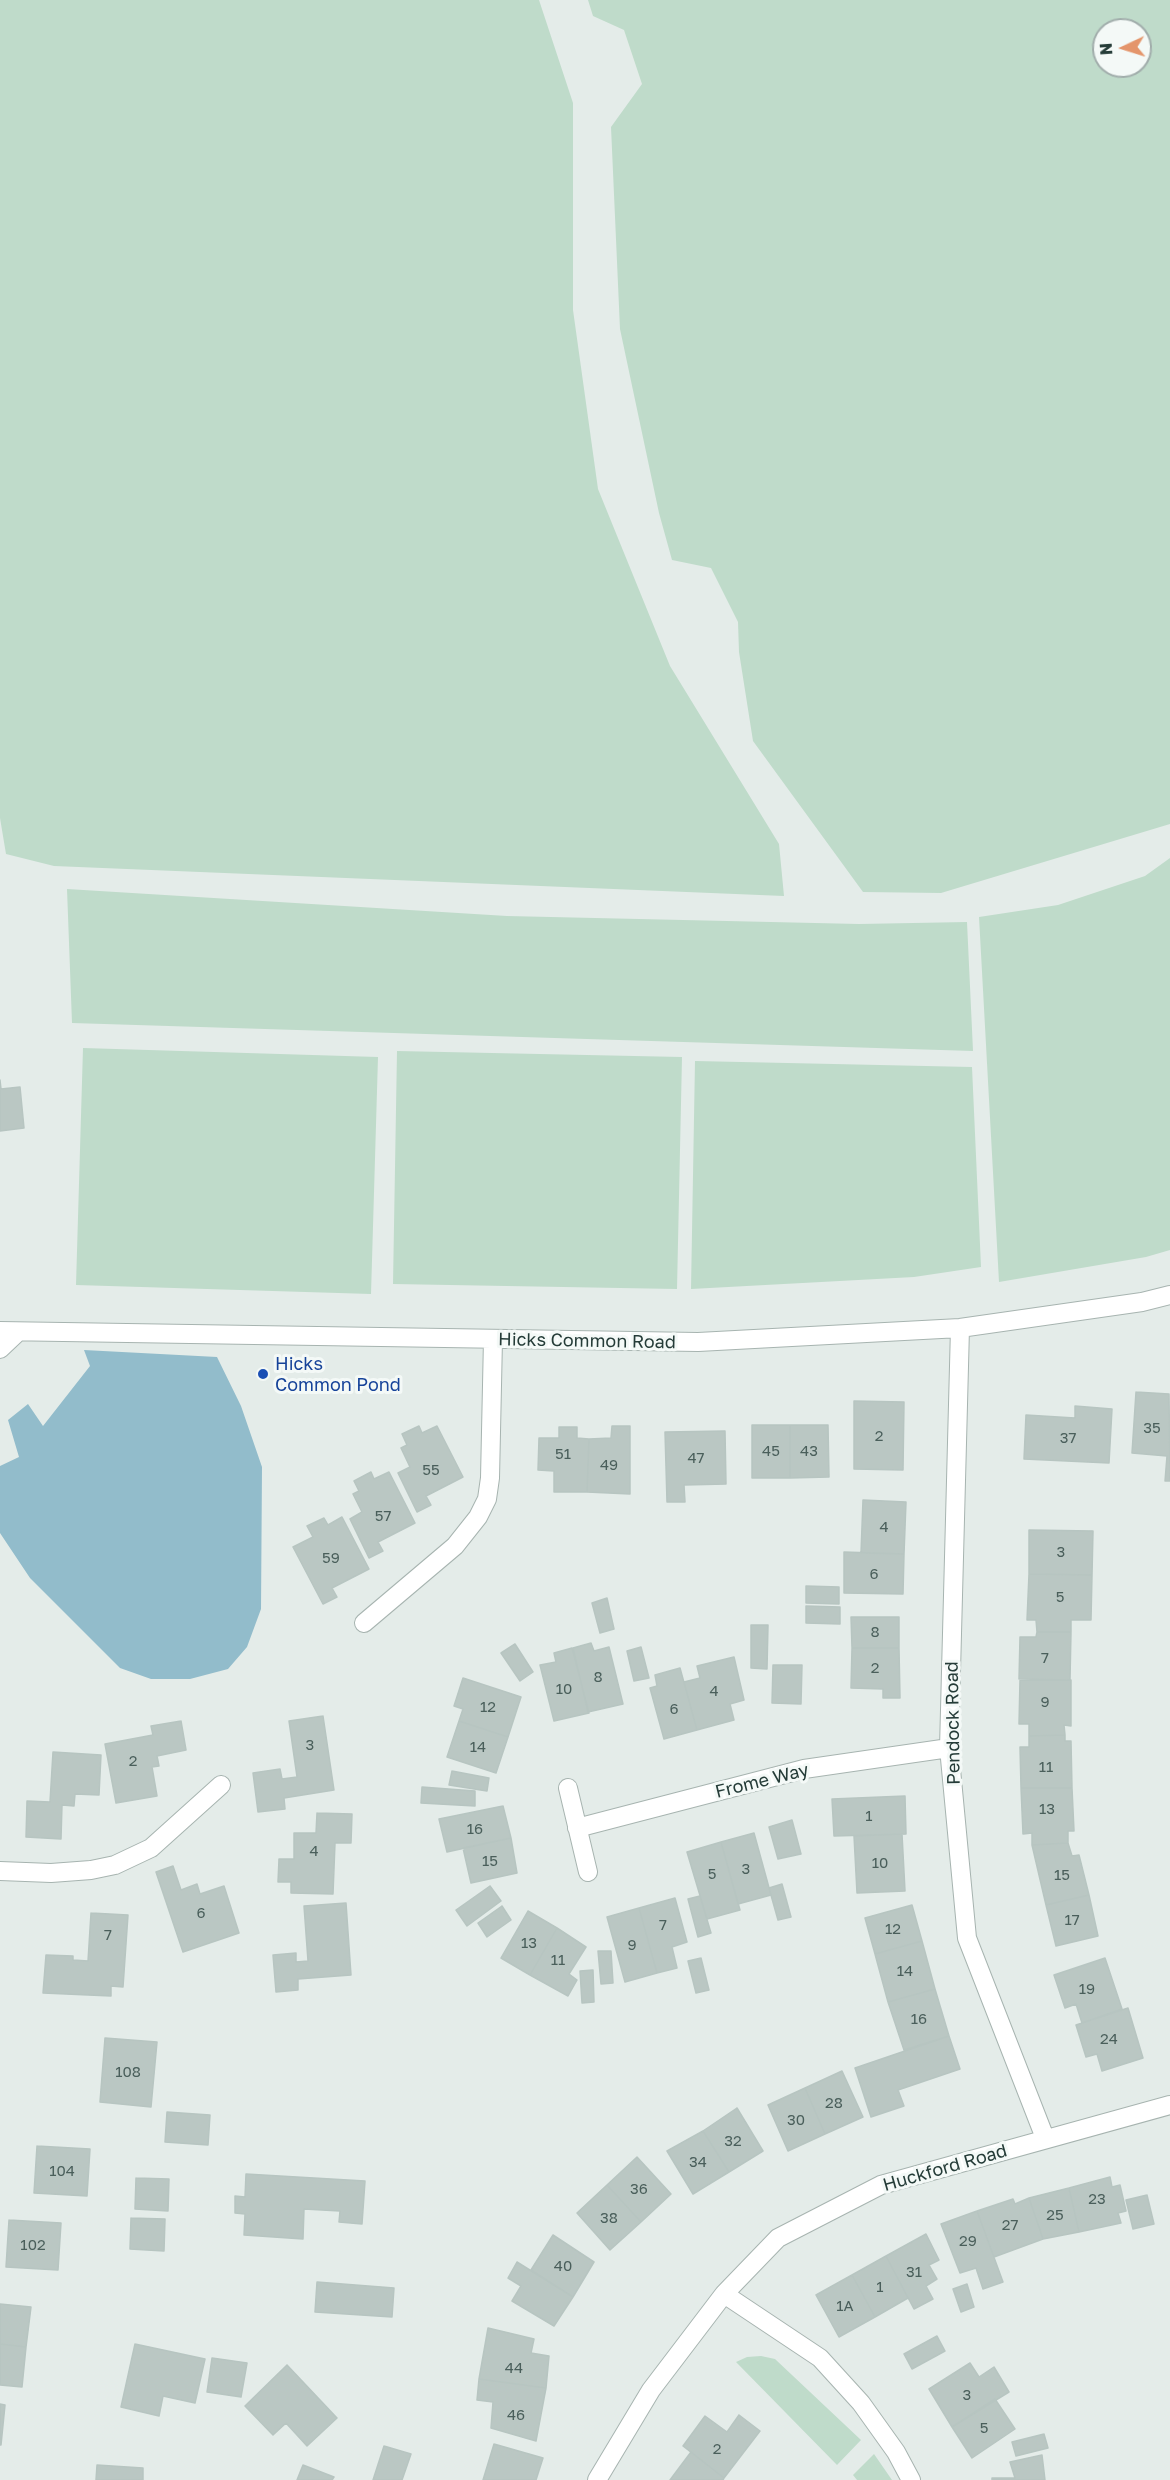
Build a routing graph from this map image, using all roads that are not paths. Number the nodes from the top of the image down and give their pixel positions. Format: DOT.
graph roads {
  1 [pos="1170,1295"];
  2 [pos="960,1328"];
  3 [pos="9,1332"];
  4 [pos="493,1339"];
  5 [pos="0,1349"];
  6 [pos="364,1623"];
  7 [pos="949,1748"];
  8 [pos="221,1785"];
  9 [pos="568,1788"];
  10 [pos="577,1828"];
  11 [pos="0,1871"];
  12 [pos="588,1872"];
  13 [pos="1170,2106"];
  14 [pos="1045,2138"];
  15 [pos="724,2294"];
  16 [pos="597,2480"];
  17 [pos="911,2480"];
  1 -- 2 [label="street, Hicks Common Road"];
  2 -- 4 [label="street, Hicks Common Road"];
  2 -- 7 [label="street, Pendock Road"];
  3 -- 4 [label="street, Hicks Common Road"];
  3 -- 5 [label="street"];
  4 -- 6 [label="street"];
  7 -- 10 [label="street, Frome Way"];
  7 -- 14 [label="street, Pendock Road"];
  8 -- 11 [label="street"];
  9 -- 10 [label="street"];
  10 -- 12 [label="street"];
  13 -- 14 [label="street, Huckford Road"];
  14 -- 15 [label="street, Huckford Road"];
  15 -- 16 [label="street, Huckford Road"];
  15 -- 17 [label="street"];
}
